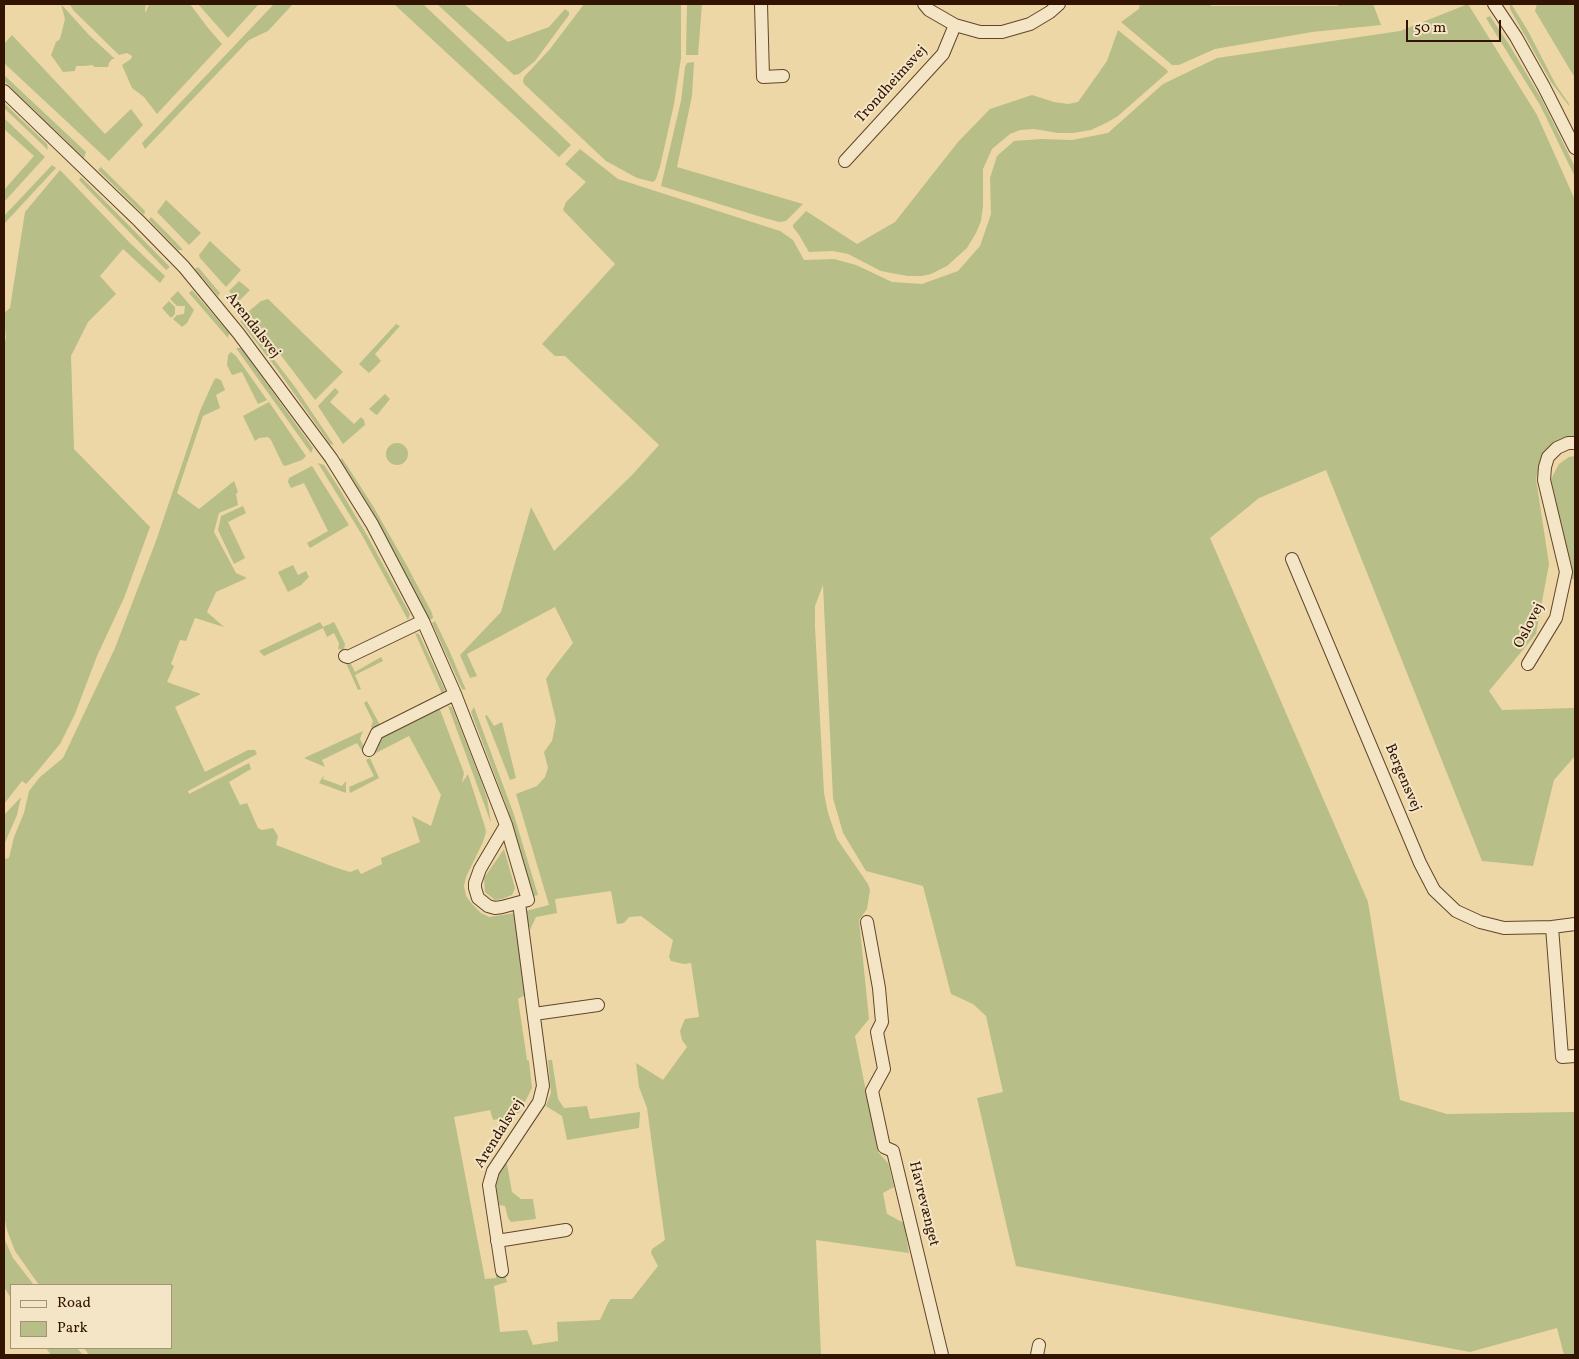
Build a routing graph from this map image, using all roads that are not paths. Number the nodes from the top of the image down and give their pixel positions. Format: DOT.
graph roads {
  1 [pos="761,4"];
  2 [pos="924,4"];
  3 [pos="1059,4"];
  4 [pos="1494,4"];
  5 [pos="955,25"];
  6 [pos="783,76"];
  7 [pos="4,91"];
  8 [pos="1575,148"];
  9 [pos="845,162"];
  10 [pos="1575,444"];
  11 [pos="1292,559"];
  12 [pos="423,621"];
  13 [pos="344,656"];
  14 [pos="1528,664"];
  15 [pos="455,694"];
  16 [pos="369,750"];
  17 [pos="506,825"];
  18 [pos="519,903"];
  19 [pos="867,922"];
  20 [pos="1575,924"];
  21 [pos="1552,927"];
  22 [pos="598,1005"];
  23 [pos="534,1014"];
  24 [pos="1575,1056"];
  25 [pos="566,1230"];
  26 [pos="497,1241"];
  27 [pos="502,1271"];
  28 [pos="942,1355"];
  1 -- 6 [label="street"];
  2 -- 5 [label="street"];
  3 -- 5 [label="street"];
  4 -- 8 [label="street"];
  5 -- 9 [label="street, Trondheimsvej"];
  7 -- 12 [label="street, Arendalsvej"];
  10 -- 14 [label="street, Oslovej"];
  11 -- 21 [label="street, Bergensvej"];
  12 -- 13 [label="street"];
  12 -- 15 [label="street, Arendalsvej"];
  15 -- 16 [label="street"];
  15 -- 17 [label="street, Arendalsvej"];
  17 -- 18 [label="street, Arendalsvej"];
  17 -- 18 [label="street"];
  18 -- 23 [label="street, Arendalsvej"];
  19 -- 28 [label="street, Havrevænget"];
  20 -- 21 [label="street, Bergensvej"];
  21 -- 24 [label="street"];
  22 -- 23 [label="street"];
  23 -- 26 [label="street, Arendalsvej"];
  25 -- 26 [label="street"];
  26 -- 27 [label="street, Arendalsvej"];
}
